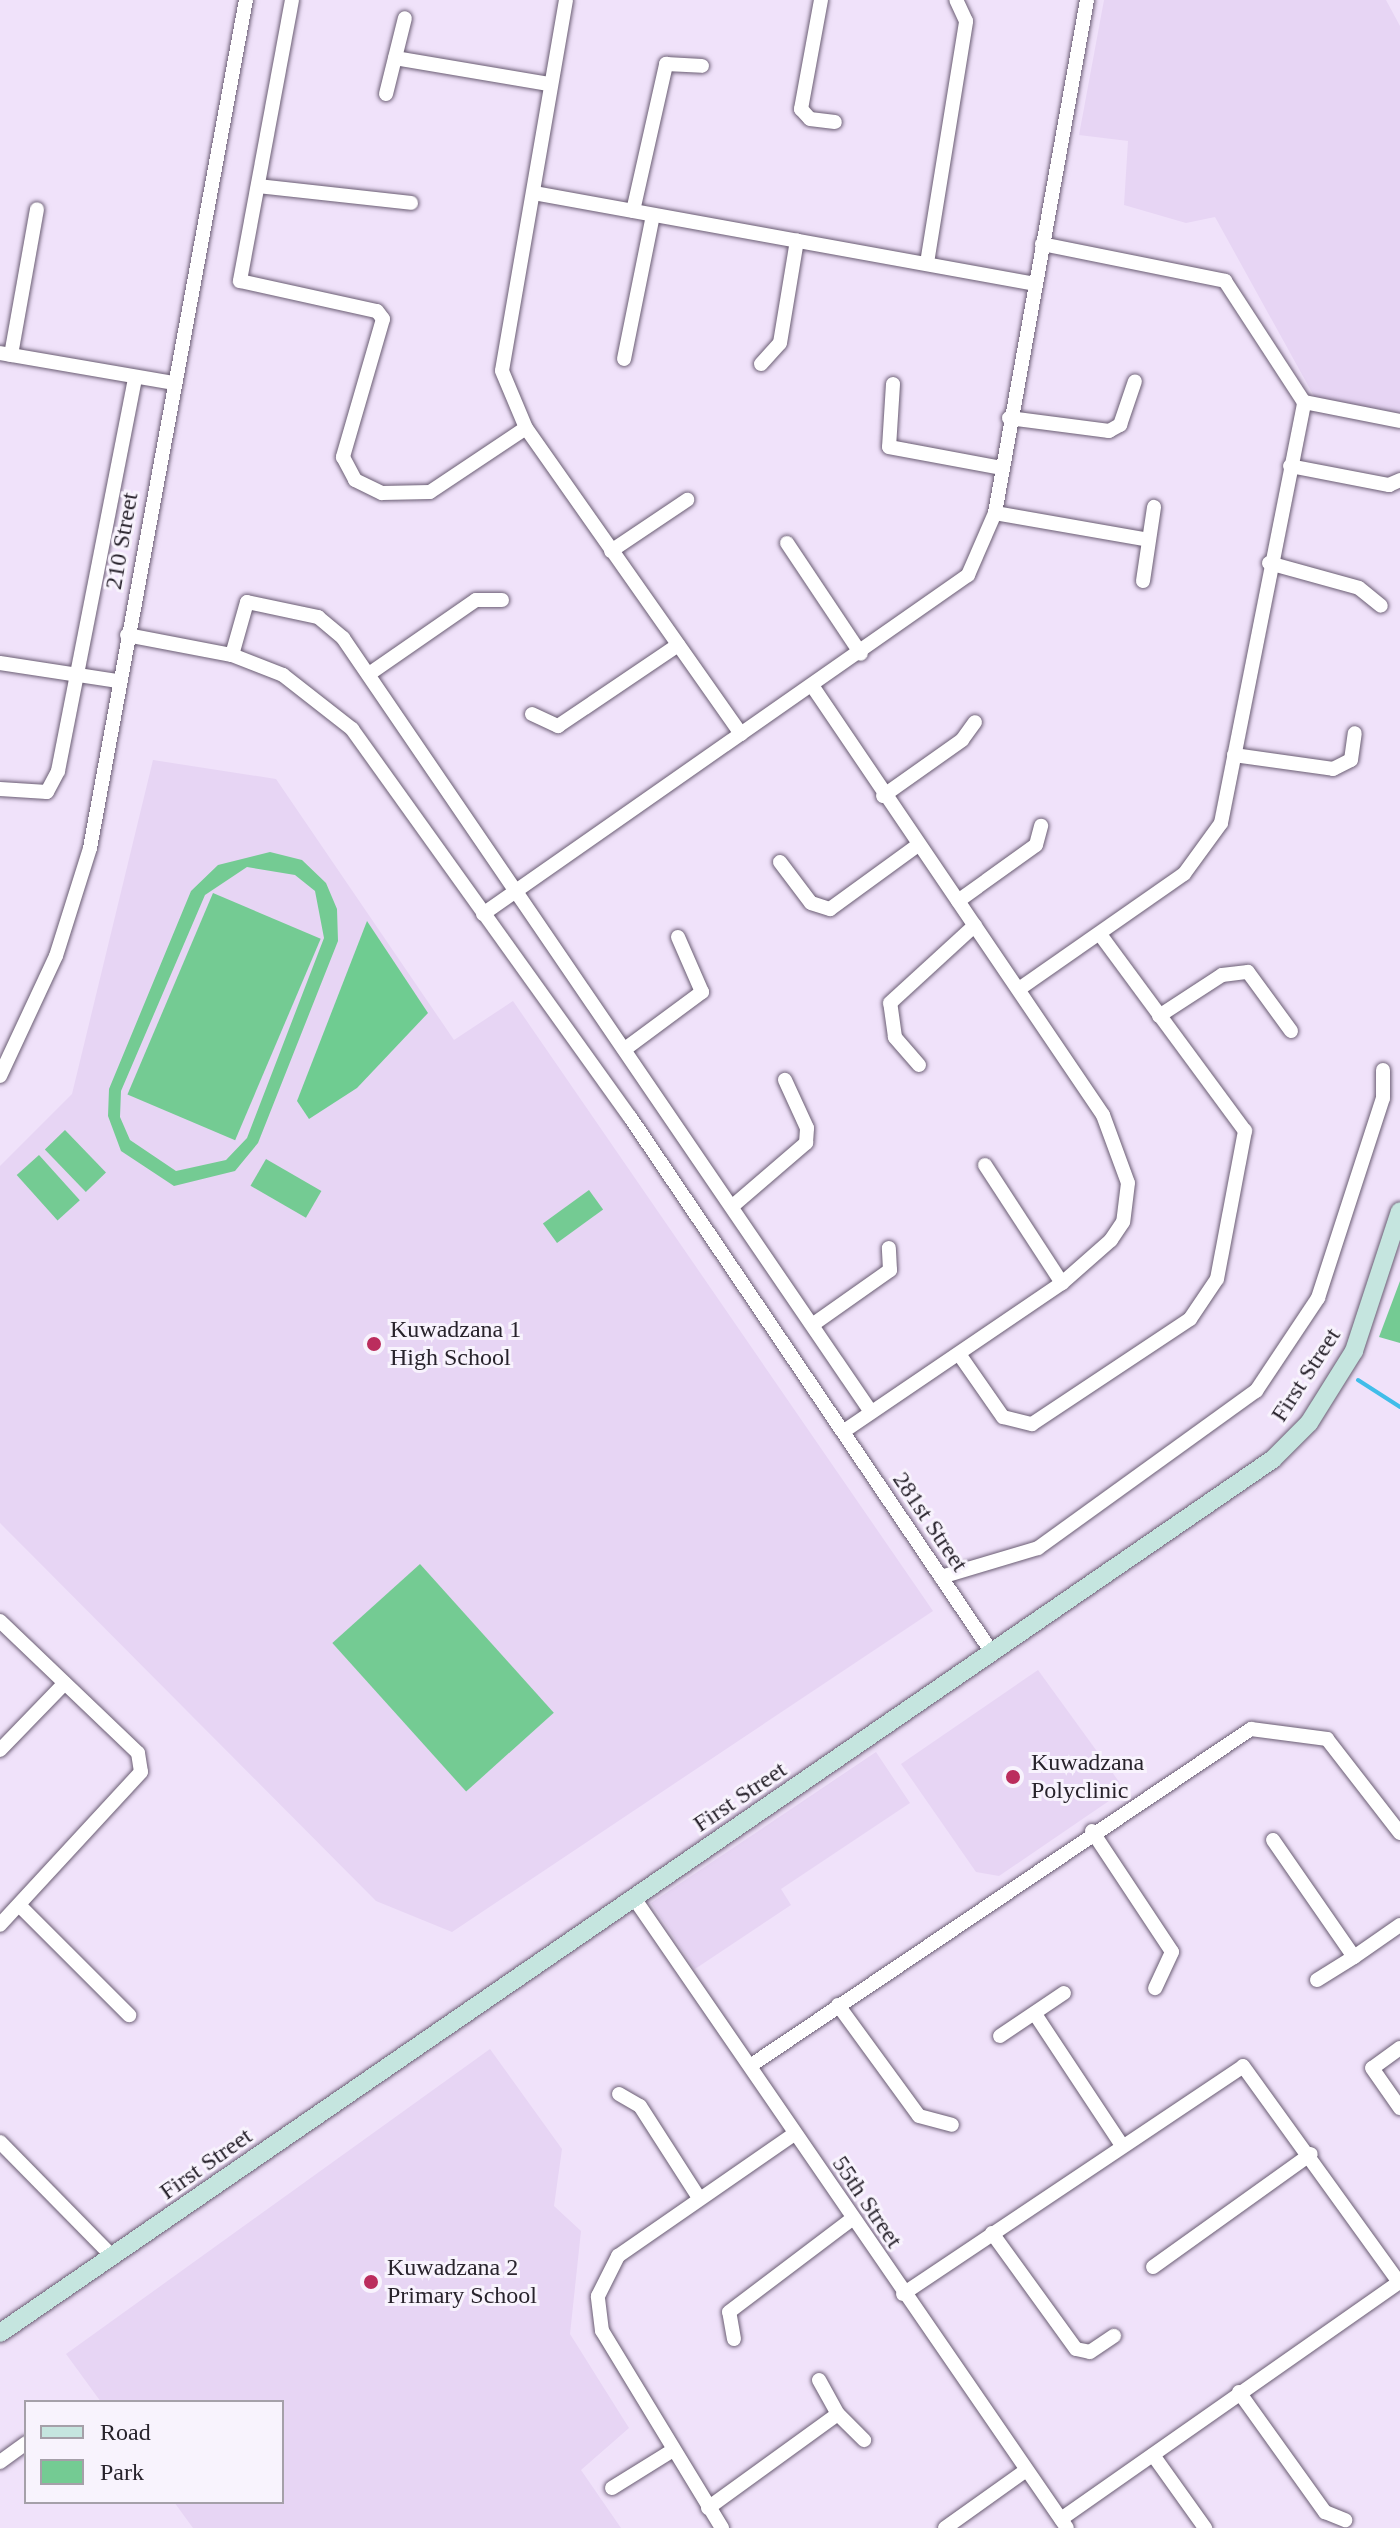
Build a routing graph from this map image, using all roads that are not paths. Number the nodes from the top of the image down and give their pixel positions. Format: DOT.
graph roads {
  1 [pos="246,0"];
  2 [pos="292,0"];
  3 [pos="566,0"];
  4 [pos="821,0"];
  5 [pos="956,0"];
  6 [pos="1087,0"];
  7 [pos="405,18"];
  8 [pos="395,58"];
  9 [pos="702,66"];
  10 [pos="549,84"];
  11 [pos="386,94"];
  12 [pos="835,122"];
  13 [pos="258,186"];
  14 [pos="534,193"];
  15 [pos="411,203"];
  16 [pos="37,209"];
  17 [pos="633,211"];
  18 [pos="653,215"];
  19 [pos="797,240"];
  20 [pos="1042,244"];
  21 [pos="927,263"];
  22 [pos="1035,284"];
  23 [pos="6,354"];
  24 [pos="624,359"];
  25 [pos="761,364"];
  26 [pos="135,377"];
  27 [pos="1135,381"];
  28 [pos="173,383"];
  29 [pos="893,384"];
  30 [pos="1304,402"];
  31 [pos="1009,418"];
  32 [pos="1400,421"];
  33 [pos="526,428"];
  34 [pos="1290,466"];
  35 [pos="1001,468"];
  36 [pos="1400,480"];
  37 [pos="687,500"];
  38 [pos="1154,507"];
  39 [pos="995,513"];
  40 [pos="1149,540"];
  41 [pos="787,543"];
  42 [pos="611,551"];
  43 [pos="1269,563"];
  44 [pos="1143,581"];
  45 [pos="502,600"];
  46 [pos="1381,606"];
  47 [pos="127,635"];
  48 [pos="678,645"];
  49 [pos="861,654"];
  50 [pos="232,655"];
  51 [pos="0,663"];
  52 [pos="369,674"];
  53 [pos="73,678"];
  54 [pos="117,681"];
  55 [pos="813,687"];
  56 [pos="532,714"];
  57 [pos="975,722"];
  58 [pos="1355,733"];
  59 [pos="741,734"];
  60 [pos="1234,755"];
  61 [pos="0,789"];
  62 [pos="883,796"];
  63 [pos="1041,826"];
  64 [pos="918,845"];
  65 [pos="780,862"];
  66 [pos="516,891"];
  67 [pos="958,901"];
  68 [pos="483,914"];
  69 [pos="975,925"];
  70 [pos="1100,934"];
  71 [pos="678,937"];
  72 [pos="1019,989"];
  73 [pos="1159,1016"];
  74 [pos="1291,1031"];
  75 [pos="625,1049"];
  76 [pos="919,1065"];
  77 [pos="1383,1070"];
  78 [pos="1,1071"];
  79 [pos="785,1080"];
  80 [pos="985,1165"];
  81 [pos="735,1204"];
  82 [pos="1400,1211"];
  83 [pos="889,1248"];
  84 [pos="1062,1283"];
  85 [pos="815,1323"];
  86 [pos="959,1354"];
  87 [pos="871,1412"];
  88 [pos="844,1431"];
  89 [pos="941,1577"];
  90 [pos="0,1621"];
  91 [pos="993,1654"];
  92 [pos="65,1683"];
  93 [pos="0,1750"];
  94 [pos="1092,1831"];
  95 [pos="1400,1833"];
  96 [pos="1273,1840"];
  97 [pos="634,1898"];
  98 [pos="19,1905"];
  99 [pos="0,1925"];
  100 [pos="1400,1925"];
  101 [pos="1354,1957"];
  102 [pos="1317,1980"];
  103 [pos="1155,1988"];
  104 [pos="1064,1993"];
  105 [pos="838,2005"];
  106 [pos="1035,2014"];
  107 [pos="129,2015"];
  108 [pos="1000,2036"];
  109 [pos="1400,2048"];
  110 [pos="750,2066"];
  111 [pos="619,2094"];
  112 [pos="1400,2108"];
  113 [pos="952,2125"];
  114 [pos="794,2134"];
  115 [pos="0,2142"];
  116 [pos="1121,2144"];
  117 [pos="1311,2154"];
  118 [pos="699,2198"];
  119 [pos="852,2219"];
  120 [pos="992,2233"];
  121 [pos="113,2257"];
  122 [pos="1153,2267"];
  123 [pos="1399,2282"];
  124 [pos="903,2294"];
  125 [pos="0,2333"];
  126 [pos="1114,2336"];
  127 [pos="734,2339"];
  128 [pos="819,2380"];
  129 [pos="1239,2392"];
  130 [pos="838,2414"];
  131 [pos="864,2440"];
  132 [pos="24,2444"];
  133 [pos="670,2452"];
  134 [pos="1153,2455"];
  135 [pos="0,2462"];
  136 [pos="1025,2471"];
  137 [pos="612,2488"];
  138 [pos="708,2508"];
  139 [pos="1345,2520"];
  140 [pos="1064,2523"];
  141 [pos="722,2528"];
  142 [pos="945,2528"];
  143 [pos="1205,2528"];
  1 -- 28 [label="street, 210 Street"];
  2 -- 13 [label="street"];
  3 -- 10 [label="street"];
  4 -- 12 [label="street"];
  5 -- 21 [label="street"];
  6 -- 20 [label="street"];
  7 -- 8 [label="street"];
  8 -- 10 [label="street"];
  8 -- 11 [label="street"];
  9 -- 17 [label="street"];
  10 -- 14 [label="street"];
  13 -- 15 [label="street"];
  13 -- 33 [label="street"];
  14 -- 17 [label="street"];
  14 -- 33 [label="street"];
  16 -- 23 [label="street"];
  17 -- 18 [label="street"];
  18 -- 19 [label="street"];
  18 -- 24 [label="street"];
  19 -- 21 [label="street"];
  19 -- 25 [label="street"];
  20 -- 22 [label="street"];
  20 -- 30 [label="street"];
  21 -- 22 [label="street"];
  22 -- 31 [label="street"];
  23 -- 26 [label="street"];
  26 -- 28 [label="street"];
  26 -- 53 [label="street"];
  27 -- 31 [label="street"];
  28 -- 47 [label="street, 210 Street"];
  29 -- 35 [label="street"];
  30 -- 32 [label="street"];
  30 -- 34 [label="street"];
  31 -- 35 [label="street"];
  33 -- 42 [label="street"];
  34 -- 36 [label="street"];
  34 -- 43 [label="street"];
  35 -- 39 [label="street"];
  37 -- 42 [label="street"];
  38 -- 40 [label="street"];
  39 -- 40 [label="street"];
  39 -- 49 [label="street"];
  40 -- 44 [label="street"];
  41 -- 49 [label="street"];
  42 -- 48 [label="street"];
  43 -- 46 [label="street"];
  43 -- 60 [label="street"];
  45 -- 52 [label="street"];
  47 -- 50 [label="street, 281st Street"];
  47 -- 54 [label="street, 210 Street"];
  48 -- 56 [label="street"];
  48 -- 59 [label="street"];
  49 -- 55 [label="street"];
  50 -- 52 [label="street"];
  50 -- 68 [label="street, 281st Street"];
  51 -- 53 [label="street"];
  52 -- 66 [label="street"];
  53 -- 54 [label="street"];
  53 -- 61 [label="street"];
  54 -- 78 [label="street, 210 Street"];
  55 -- 59 [label="street"];
  55 -- 62 [label="street"];
  57 -- 62 [label="street"];
  58 -- 60 [label="street"];
  59 -- 66 [label="street"];
  60 -- 70 [label="street"];
  62 -- 64 [label="street"];
  63 -- 67 [label="street"];
  64 -- 65 [label="street"];
  64 -- 67 [label="street"];
  66 -- 68 [label="street"];
  66 -- 75 [label="street"];
  67 -- 69 [label="street"];
  68 -- 88 [label="street, 281st Street"];
  69 -- 72 [label="street"];
  69 -- 76 [label="street"];
  70 -- 72 [label="street"];
  70 -- 73 [label="street"];
  71 -- 75 [label="street"];
  72 -- 84 [label="street"];
  73 -- 74 [label="street"];
  73 -- 86 [label="street"];
  75 -- 81 [label="street"];
  77 -- 89 [label="street"];
  79 -- 81 [label="street"];
  80 -- 84 [label="street"];
  81 -- 85 [label="street"];
  82 -- 91 [label="street, First Street"];
  83 -- 85 [label="street"];
  84 -- 86 [label="street"];
  85 -- 87 [label="street"];
  86 -- 87 [label="street"];
  87 -- 88 [label="street"];
  88 -- 89 [label="street, 281st Street"];
  89 -- 91 [label="street, 281st Street"];
  90 -- 92 [label="street"];
  91 -- 97 [label="street, First Street"];
  92 -- 93 [label="street"];
  92 -- 98 [label="street"];
  94 -- 95 [label="street"];
  94 -- 103 [label="street"];
  94 -- 105 [label="street"];
  96 -- 101 [label="street"];
  97 -- 110 [label="street, 55th Street"];
  97 -- 121 [label="street, First Street"];
  98 -- 99 [label="street"];
  98 -- 107 [label="street"];
  100 -- 101 [label="street"];
  101 -- 102 [label="street"];
  104 -- 106 [label="street"];
  105 -- 110 [label="street"];
  105 -- 113 [label="street"];
  106 -- 108 [label="street"];
  106 -- 116 [label="street"];
  109 -- 112 [label="street"];
  110 -- 114 [label="street, 55th Street"];
  111 -- 118 [label="street"];
  114 -- 118 [label="street"];
  114 -- 119 [label="street, 55th Street"];
  115 -- 121 [label="street"];
  116 -- 117 [label="street"];
  116 -- 120 [label="street"];
  117 -- 122 [label="street"];
  117 -- 123 [label="street"];
  118 -- 133 [label="street"];
  119 -- 124 [label="street, 55th Street"];
  119 -- 127 [label="street"];
  120 -- 124 [label="street"];
  120 -- 126 [label="street"];
  121 -- 125 [label="street, First Street"];
  123 -- 129 [label="street"];
  124 -- 136 [label="street, 55th Street"];
  128 -- 130 [label="street"];
  129 -- 134 [label="street"];
  129 -- 139 [label="street"];
  130 -- 131 [label="street"];
  130 -- 138 [label="street"];
  132 -- 135 [label="street"];
  133 -- 137 [label="street"];
  133 -- 138 [label="street"];
  134 -- 140 [label="street"];
  134 -- 143 [label="street"];
  136 -- 140 [label="street, 55th Street"];
  136 -- 142 [label="street"];
  138 -- 141 [label="street"];
}
